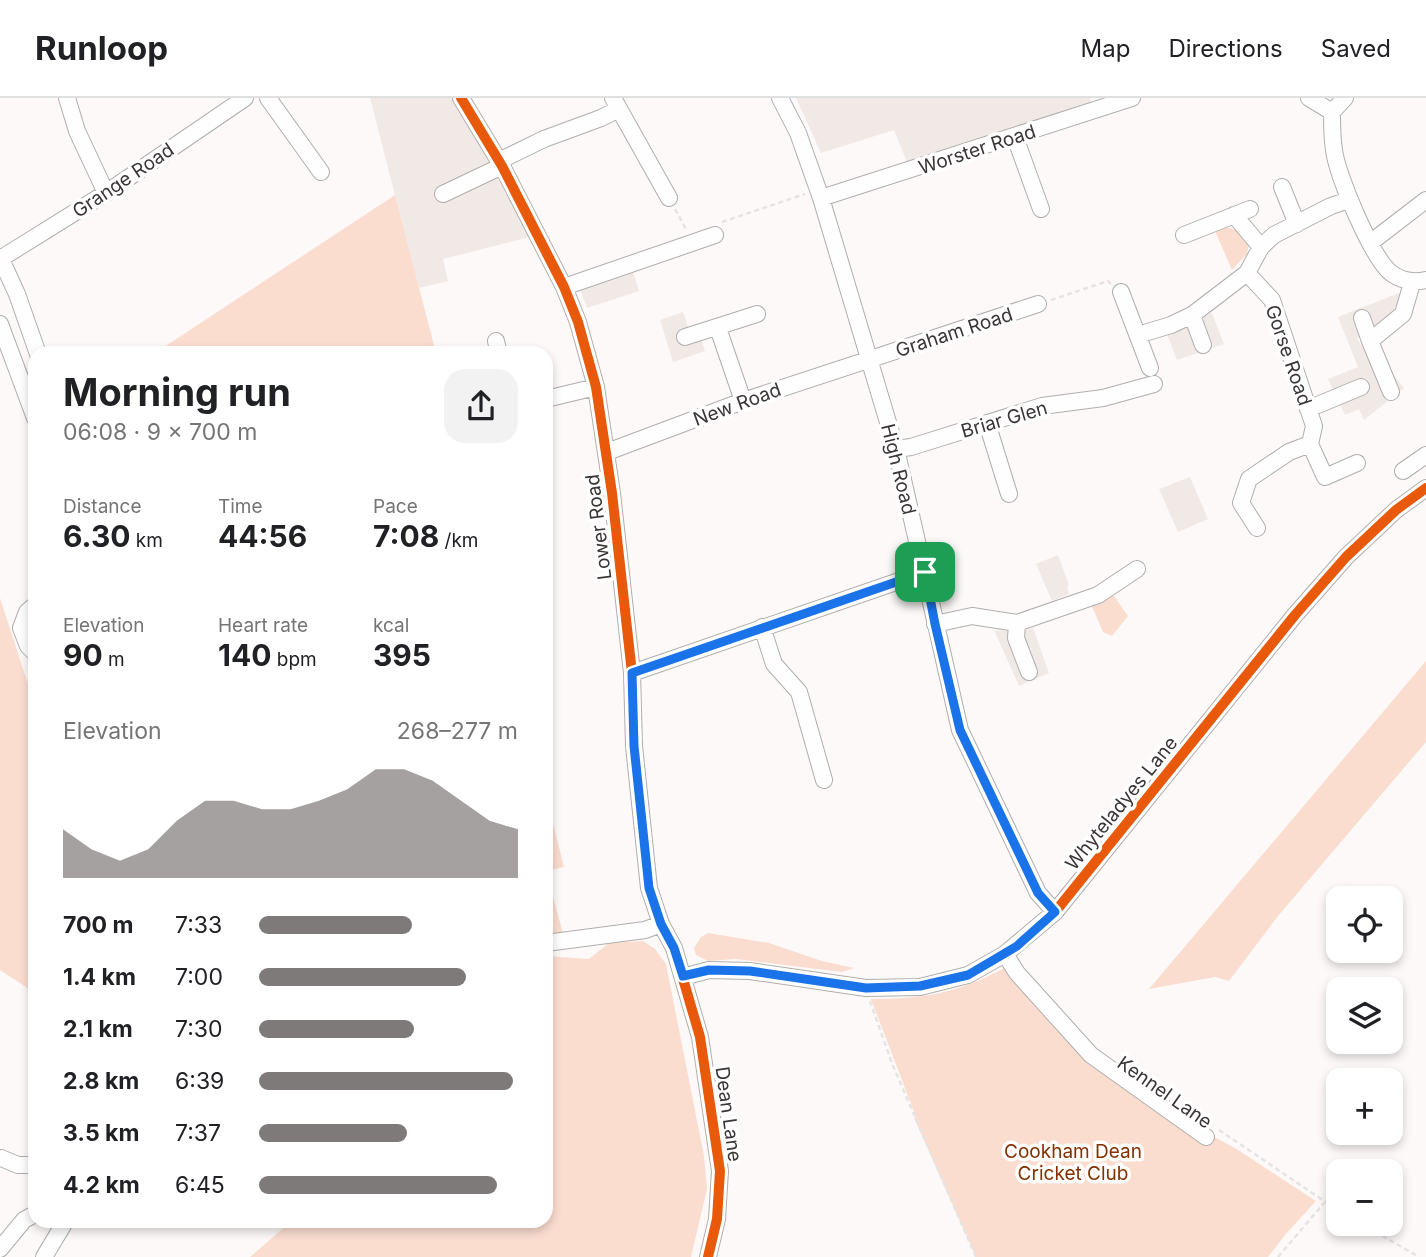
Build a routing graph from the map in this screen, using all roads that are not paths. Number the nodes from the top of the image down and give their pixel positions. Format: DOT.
graph roads {
  1 [pos="67,98"];
  2 [pos="245,98"];
  3 [pos="268,98"];
  4 [pos="461,98"];
  5 [pos="780,98"];
  6 [pos="1132,98"];
  7 [pos="1309,98"];
  8 [pos="1345,98"];
  9 [pos="616,104"];
  10 [pos="1332,112"];
  11 [pos="1015,137"];
  12 [pos="500,164"];
  13 [pos="321,172"];
  14 [pos="1282,187"];
  15 [pos="106,193"];
  16 [pos="443,194"];
  17 [pos="820,194"];
  18 [pos="662,195"];
  19 [pos="1349,200"];
  20 [pos="1426,200"];
  21 [pos="1041,209"];
  22 [pos="1297,224"];
  23 [pos="717,229"];
  24 [pos="1184,235"];
  25 [pos="1370,243"];
  26 [pos="1261,247"];
  27 [pos="0,258"];
  28 [pos="1247,273"];
  29 [pos="1419,282"];
  30 [pos="564,287"];
  31 [pos="1121,292"];
  32 [pos="1038,304"];
  33 [pos="757,314"];
  34 [pos="1192,315"];
  35 [pos="1362,318"];
  36 [pos="0,324"];
  37 [pos="718,328"];
  38 [pos="1138,335"];
  39 [pos="685,337"];
  40 [pos="1370,341"];
  41 [pos="1203,345"];
  42 [pos="35,346"];
  43 [pos="869,359"];
  44 [pos="596,387"];
  45 [pos="1361,387"];
  46 [pos="1391,392"];
  47 [pos="553,398"];
  48 [pos="28,399"];
  49 [pos="743,401"];
  50 [pos="1308,409"];
  51 [pos="987,423"];
  52 [pos="1310,444"];
  53 [pos="896,449"];
  54 [pos="607,452"];
  55 [pos="1426,454"];
  56 [pos="1357,463"];
  57 [pos="1403,471"];
  58 [pos="1426,488"];
  59 [pos="1009,494"];
  60 [pos="1257,527"];
  61 [pos="1138,569"];
  62 [pos="925,572"];
  63 [pos="28,611"];
  64 [pos="1017,623"];
  65 [pos="935,624"];
  66 [pos="762,627"];
  67 [pos="28,646"];
  68 [pos="1029,672"];
  69 [pos="632,673"];
  70 [pos="824,780"];
  71 [pos="1055,912"];
  72 [pos="661,924"];
  73 [pos="553,942"];
  74 [pos="1005,954"];
  75 [pos="683,976"];
  76 [pos="1210,1132"];
  77 [pos="1,1158"];
  78 [pos="28,1165"];
  79 [pos="28,1218"];
  80 [pos="61,1228"];
  81 [pos="0,1249"];
  82 [pos="44,1257"];
  83 [pos="708,1257"];
  1 -- 15 [label="street"];
  2 -- 15 [label="street, Grange Road"];
  3 -- 13 [label="street"];
  4 -- 12 [label="street, Lower Road"];
  5 -- 17 [label="street, High Road"];
  6 -- 11 [label="street, Worster Road"];
  7 -- 10 [label="street"];
  8 -- 10 [label="street"];
  9 -- 12 [label="street"];
  9 -- 18 [label="street"];
  10 -- 19 [label="street"];
  11 -- 17 [label="street, Worster Road"];
  11 -- 21 [label="street"];
  12 -- 16 [label="street"];
  12 -- 30 [label="street, Lower Road"];
  14 -- 22 [label="street"];
  15 -- 27 [label="street, Grange Road"];
  17 -- 43 [label="street, High Road"];
  19 -- 22 [label="street"];
  19 -- 25 [label="street"];
  20 -- 25 [label="street"];
  22 -- 26 [label="street"];
  23 -- 30 [label="street"];
  24 -- 26 [label="street"];
  25 -- 29 [label="street"];
  26 -- 28 [label="street"];
  27 -- 42 [label="street"];
  28 -- 34 [label="street"];
  28 -- 50 [label="street, Gorse Road"];
  29 -- 40 [label="street"];
  30 -- 44 [label="street, Lower Road"];
  31 -- 38 [label="street"];
  32 -- 43 [label="street, Graham Road"];
  33 -- 37 [label="street"];
  34 -- 38 [label="street"];
  34 -- 41 [label="street"];
  35 -- 40 [label="street"];
  36 -- 48 [label="street"];
  37 -- 39 [label="street"];
  37 -- 49 [label="street"];
  38 -- 51 [label="street, Briar Glen"];
  40 -- 46 [label="street"];
  43 -- 49 [label="street, New Road"];
  43 -- 53 [label="street, High Road"];
  44 -- 47 [label="street"];
  44 -- 54 [label="street, Lower Road"];
  45 -- 50 [label="street"];
  49 -- 54 [label="street, New Road"];
  50 -- 52 [label="street, Gorse Road"];
  51 -- 53 [label="street, Briar Glen"];
  51 -- 59 [label="street"];
  52 -- 56 [label="street"];
  52 -- 60 [label="street"];
  53 -- 62 [label="street, High Road"];
  54 -- 69 [label="street, Lower Road"];
  55 -- 57 [label="street"];
  58 -- 71 [label="street, Whyteladyes Lane"];
  61 -- 64 [label="street"];
  62 -- 65 [label="street, High Road"];
  62 -- 66 [label="street"];
  63 -- 67 [label="street"];
  64 -- 65 [label="street"];
  64 -- 68 [label="street"];
  65 -- 71 [label="street, High Road"];
  66 -- 69 [label="street"];
  66 -- 70 [label="street"];
  69 -- 72 [label="street, Lower Road"];
  71 -- 74 [label="street, Whyteladyes Lane"];
  72 -- 73 [label="street"];
  72 -- 75 [label="street, Lower Road"];
  74 -- 75 [label="street, Whyteladyes Lane"];
  74 -- 76 [label="street"];
  75 -- 83 [label="street, Dean Lane"];
  77 -- 78 [label="street"];
  79 -- 81 [label="street"];
  80 -- 82 [label="street"];
}
